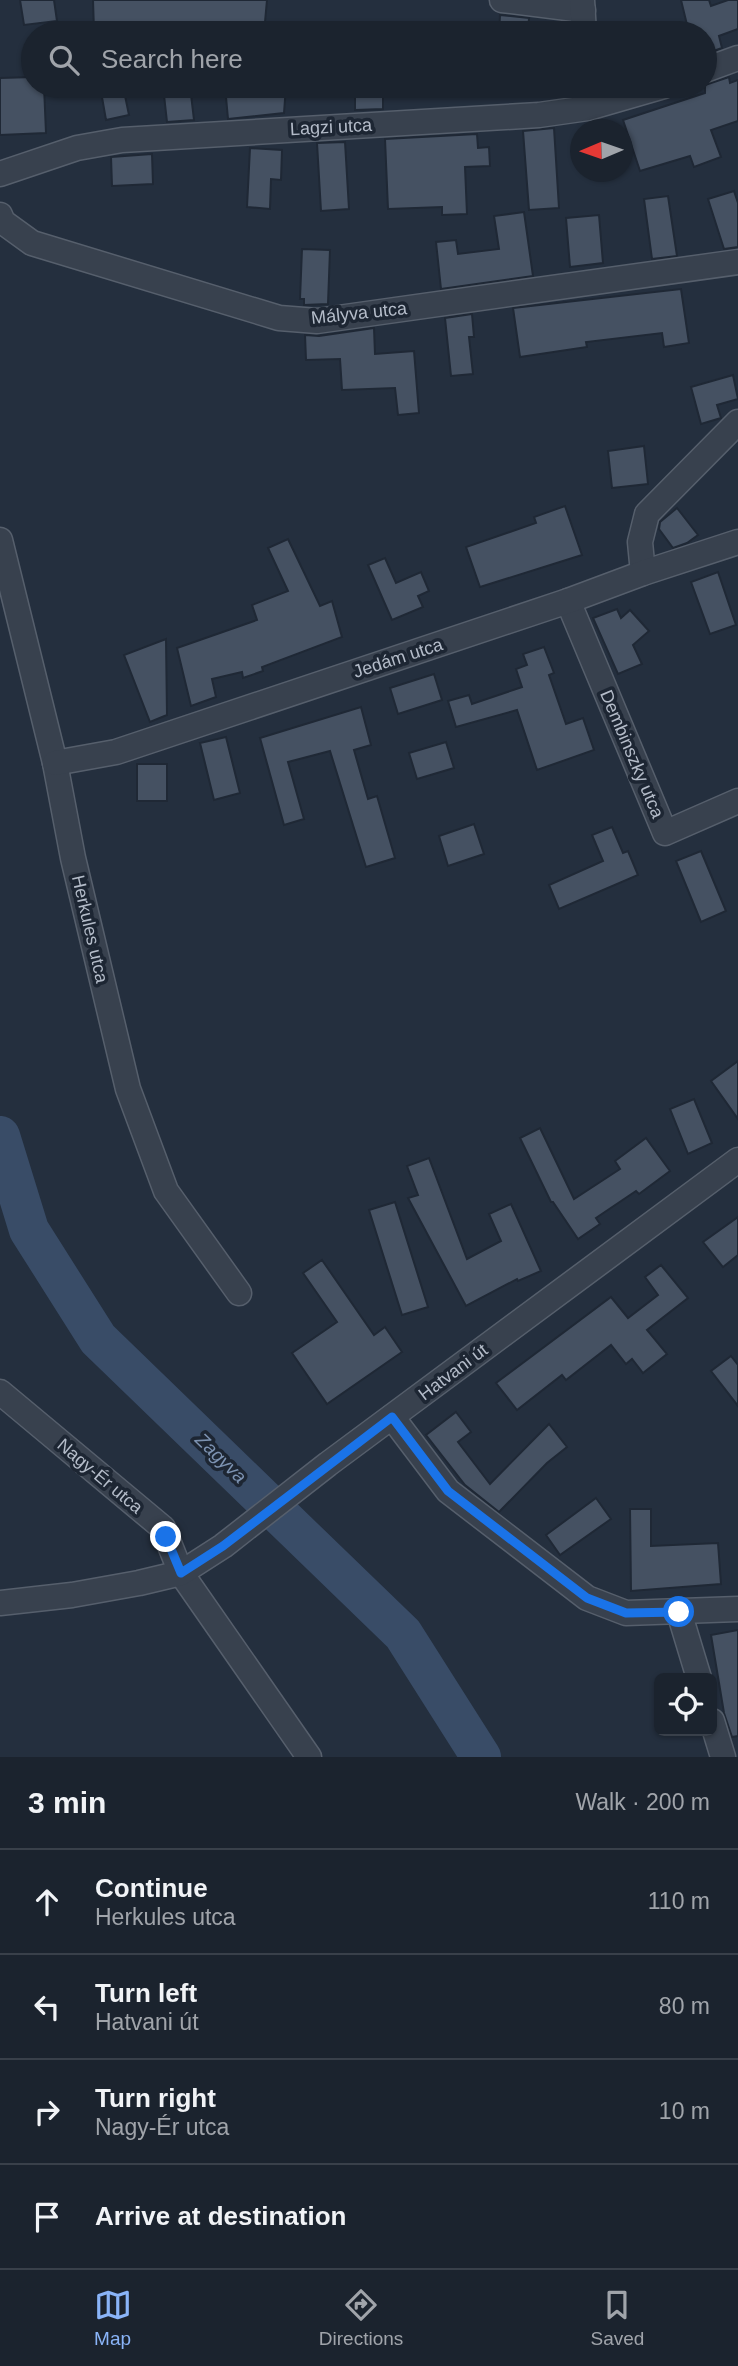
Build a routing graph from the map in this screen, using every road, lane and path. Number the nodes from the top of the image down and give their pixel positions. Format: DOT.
graph roads {
  1 [pos="502,0"];
  2 [pos="583,14"];
  3 [pos="738,58"];
  4 [pos="717,66"];
  5 [pos="585,98"];
  6 [pos="0,174"];
  7 [pos="0,215"];
  8 [pos="738,262"];
  9 [pos="738,422"];
  10 [pos="0,540"];
  11 [pos="738,542"];
  12 [pos="643,573"];
  13 [pos="568,601"];
  14 [pos="55,763"];
  15 [pos="738,801"];
  16 [pos="738,1160"];
  17 [pos="239,1293"];
  18 [pos="0,1392"];
  19 [pos="392,1417"];
  20 [pos="181,1573"];
  21 [pos="0,1603"];
  22 [pos="738,1609"];
  23 [pos="679,1612"];
  24 [pos="697,1673"];
  25 [pos="717,1736"];
  26 [pos="309,1757"];
  27 [pos="723,1757"];
  1 -- 2 [label="street"];
  3 -- 4 [label="street"];
  5 -- 6 [label="street, Lagzi utca"];
  7 -- 8 [label="street, Mályva utca"];
  9 -- 12 [label="street"];
  10 -- 14 [label="street, Herkules utca"];
  11 -- 12 [label="street, Jedám utca"];
  12 -- 13 [label="street, Jedám utca"];
  13 -- 14 [label="street, Jedám utca"];
  13 -- 15 [label="street, Dembinszky utca"];
  14 -- 17 [label="street, Herkules utca"];
  16 -- 19 [label="street, Hatvani út"];
  18 -- 20 [label="street, Nagy-Ér utca"];
  19 -- 20 [label="street, Hatvani út"];
  19 -- 23 [label="street"];
  20 -- 21 [label="street, Hatvani út"];
  20 -- 26 [label="street, Nagy-Ér utca"];
  22 -- 23 [label="street"];
  23 -- 24 [label="street"];
  25 -- 27 [label="street"];
}
